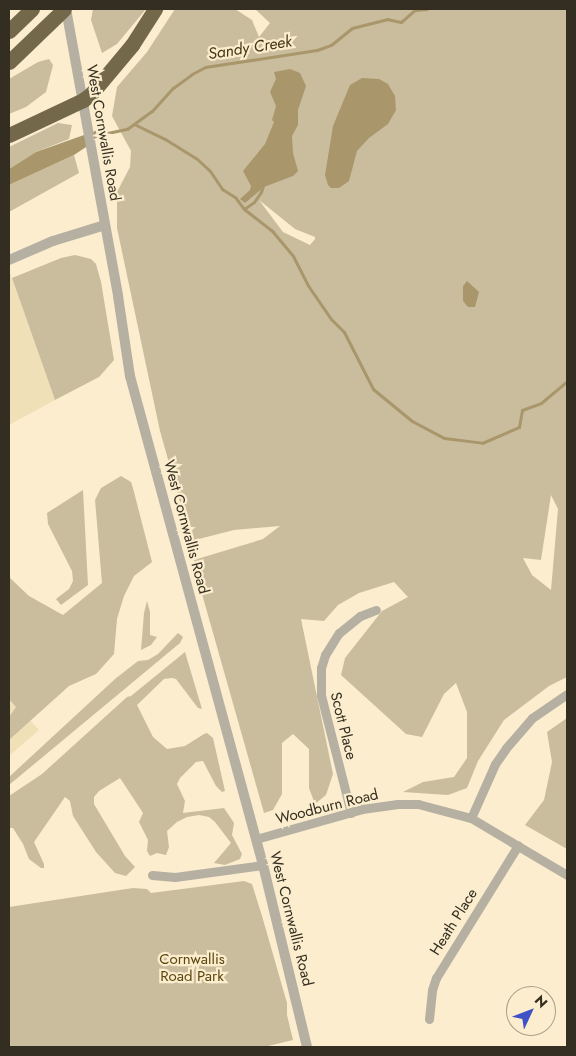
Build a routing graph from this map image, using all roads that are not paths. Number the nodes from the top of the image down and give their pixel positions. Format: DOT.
graph roads {
  1 [pos="32,9"];
  2 [pos="65,9"];
  3 [pos="154,9"];
  4 [pos="9,31"];
  5 [pos="9,62"];
  6 [pos="83,100"];
  7 [pos="9,135"];
  8 [pos="105,225"];
  9 [pos="9,260"];
  10 [pos="376,610"];
  11 [pos="567,694"];
  12 [pos="351,813"];
  13 [pos="471,818"];
  14 [pos="256,839"];
  15 [pos="518,845"];
  16 [pos="263,865"];
  17 [pos="152,875"];
  18 [pos="567,875"];
  19 [pos="429,1019"];
  20 [pos="305,1047"];
  1 -- 4 [label="highway"];
  2 -- 5 [label="highway"];
  2 -- 6 [label="street, West Cornwallis Road"];
  3 -- 6 [label="highway"];
  6 -- 7 [label="highway"];
  6 -- 8 [label="street, West Cornwallis Road"];
  8 -- 9 [label="street"];
  8 -- 14 [label="street, West Cornwallis Road"];
  10 -- 12 [label="street, Scott Place"];
  11 -- 13 [label="street"];
  12 -- 13 [label="street, Woodburn Road"];
  12 -- 14 [label="street, Woodburn Road"];
  13 -- 15 [label="street, Woodburn Road"];
  14 -- 16 [label="street, West Cornwallis Road"];
  15 -- 18 [label="street, Woodburn Road"];
  15 -- 19 [label="street, Heath Place"];
  16 -- 17 [label="street"];
  16 -- 20 [label="street, West Cornwallis Road"];
}
